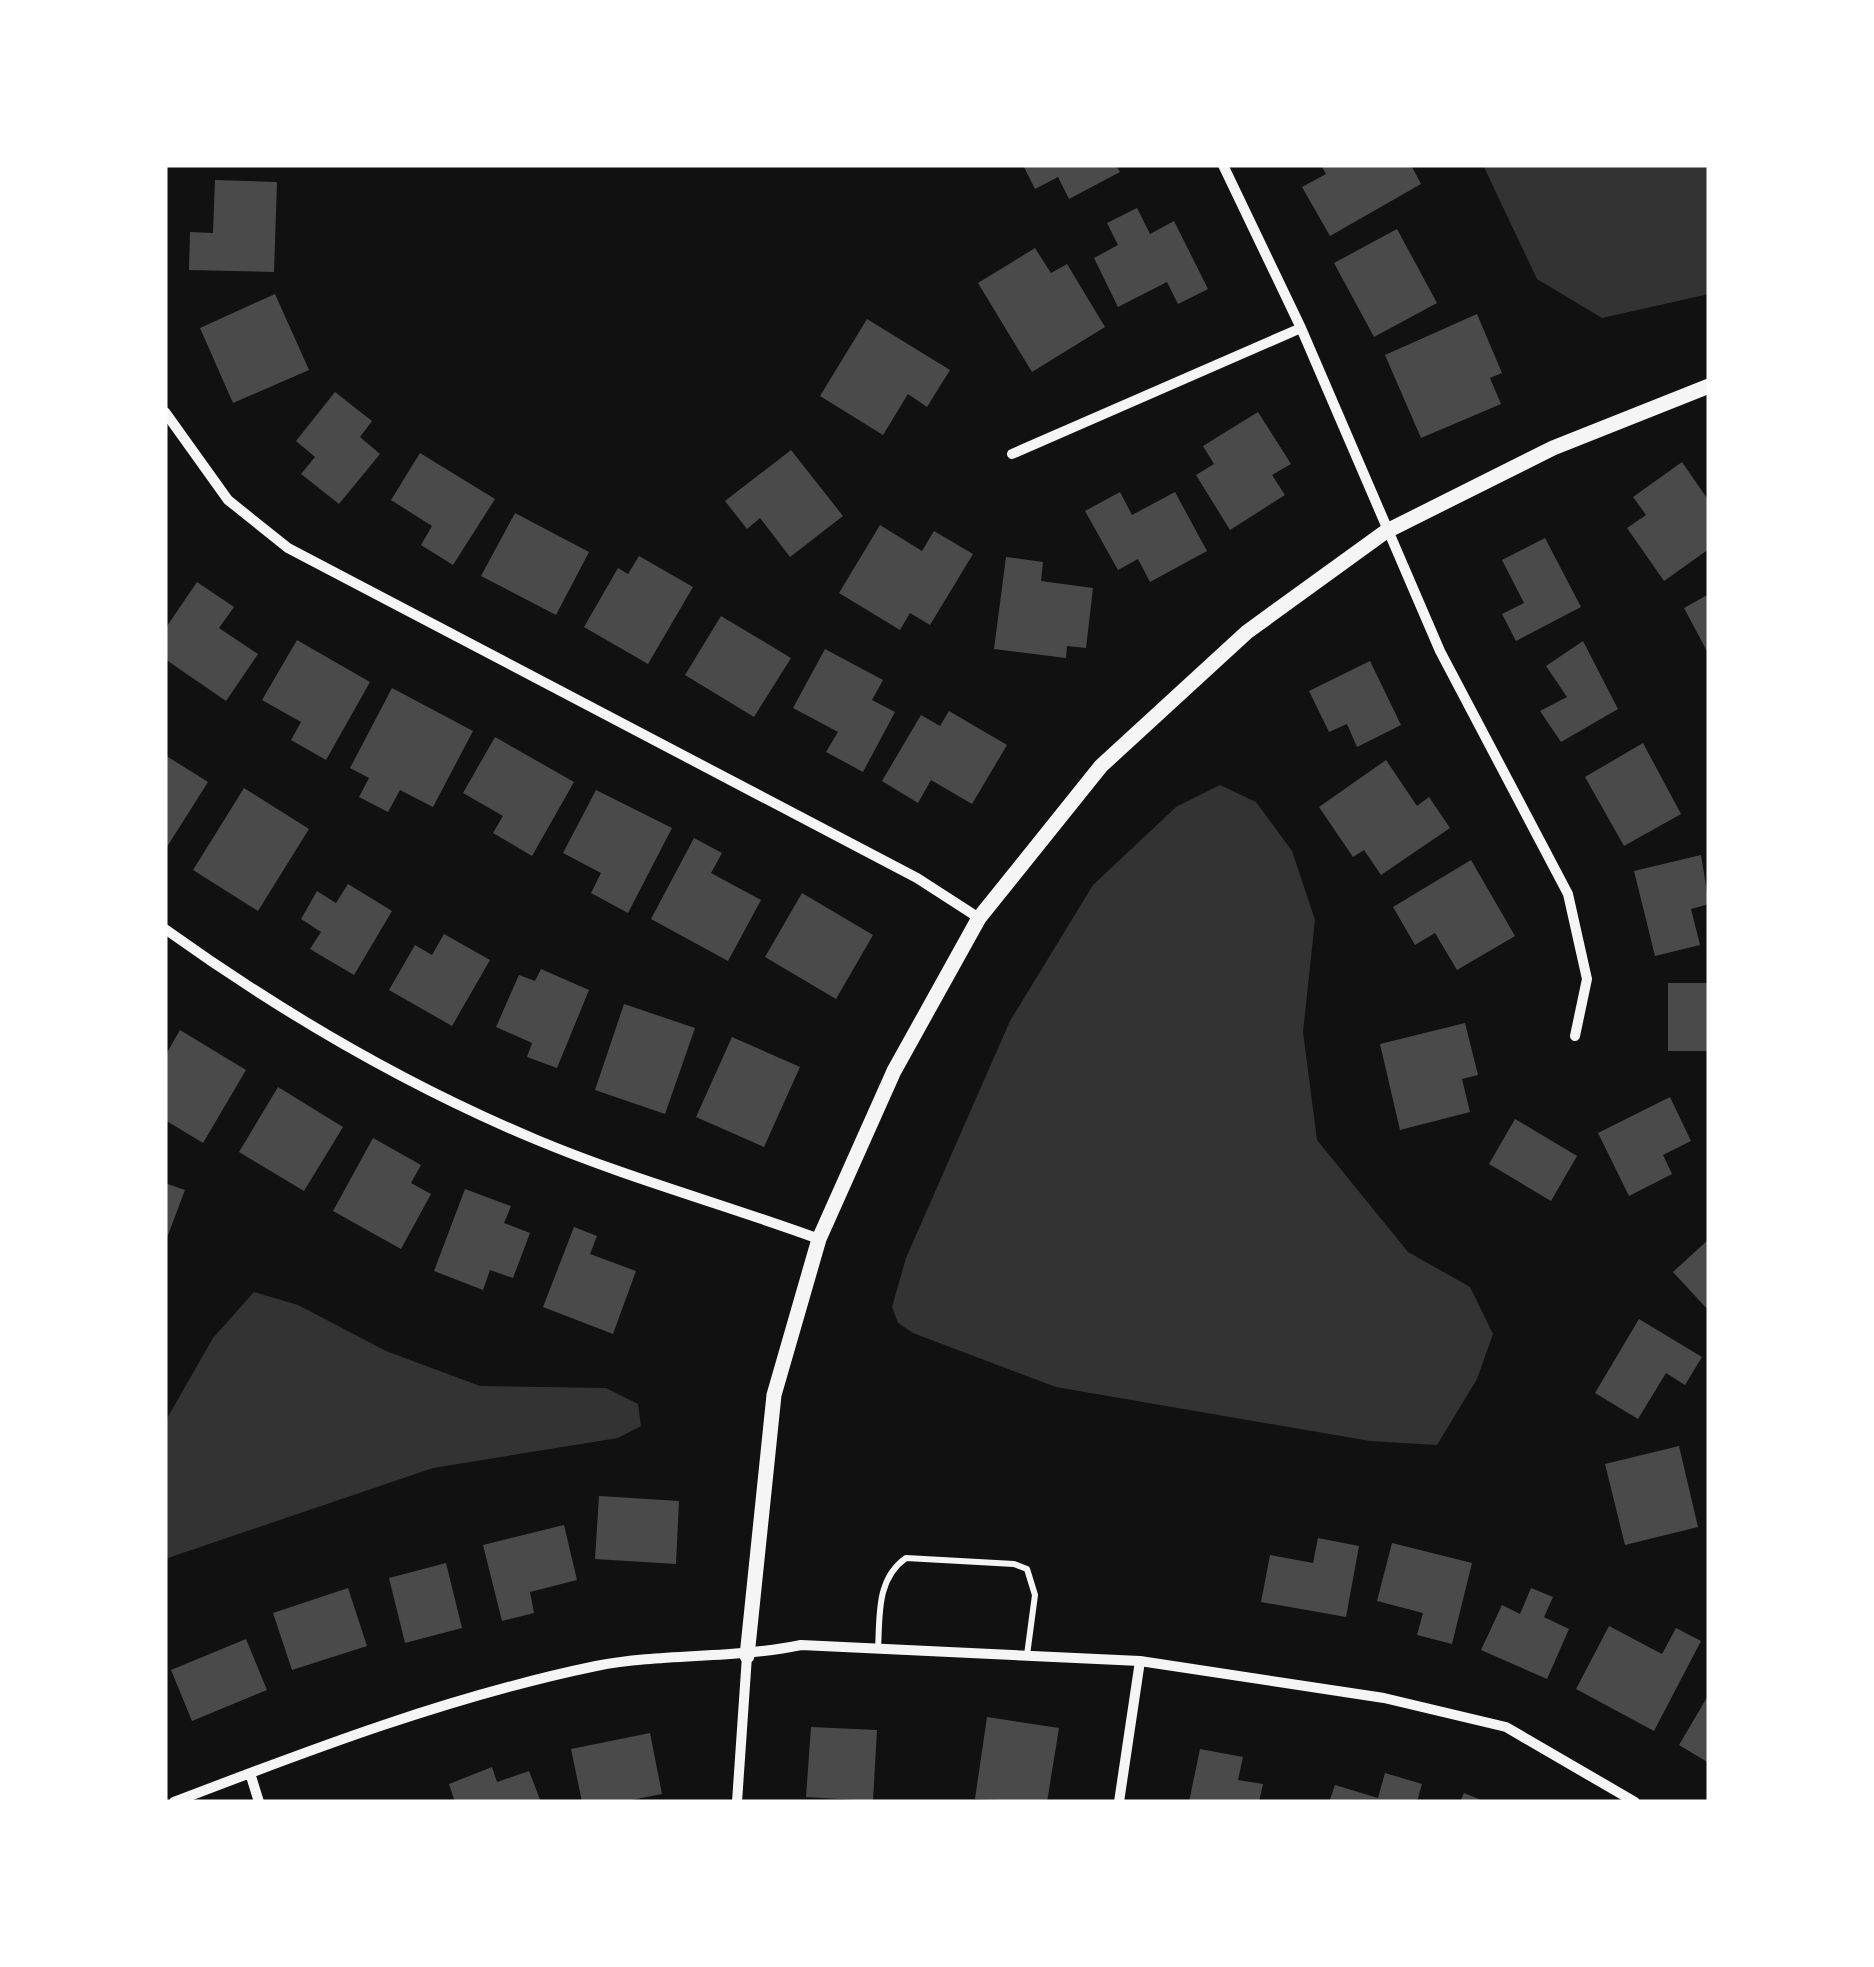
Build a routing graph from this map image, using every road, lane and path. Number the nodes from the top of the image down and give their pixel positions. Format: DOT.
graph roads {
  1 [pos="1223,165"];
  2 [pos="1301,328"];
  3 [pos="1709,386"];
  4 [pos="165,412"];
  5 [pos="1012,454"];
  6 [pos="1385,532"];
  7 [pos="979,918"];
  8 [pos="165,929"];
  9 [pos="1575,1036"];
  10 [pos="818,1239"];
  11 [pos="878,1648"];
  12 [pos="746,1656"];
  13 [pos="1027,1656"];
  14 [pos="1140,1661"];
  15 [pos="250,1772"];
  16 [pos="174,1802"];
  17 [pos="259,1802"];
  18 [pos="737,1802"];
  19 [pos="1118,1802"];
  20 [pos="1636,1802"];
  1 -- 2 [label="street"];
  2 -- 5 [label="street"];
  2 -- 6 [label="street"];
  3 -- 6 [label="street"];
  4 -- 7 [label="street"];
  6 -- 7 [label="street"];
  6 -- 9 [label="street"];
  7 -- 10 [label="street"];
  8 -- 10 [label="street"];
  10 -- 12 [label="street"];
  11 -- 12 [label="street"];
  11 -- 13 [label="street"];
  11 -- 13 [label="lane"];
  12 -- 15 [label="street"];
  12 -- 18 [label="street"];
  13 -- 14 [label="street"];
  14 -- 19 [label="street"];
  14 -- 20 [label="street"];
  15 -- 16 [label="street"];
  15 -- 17 [label="street"];
}
